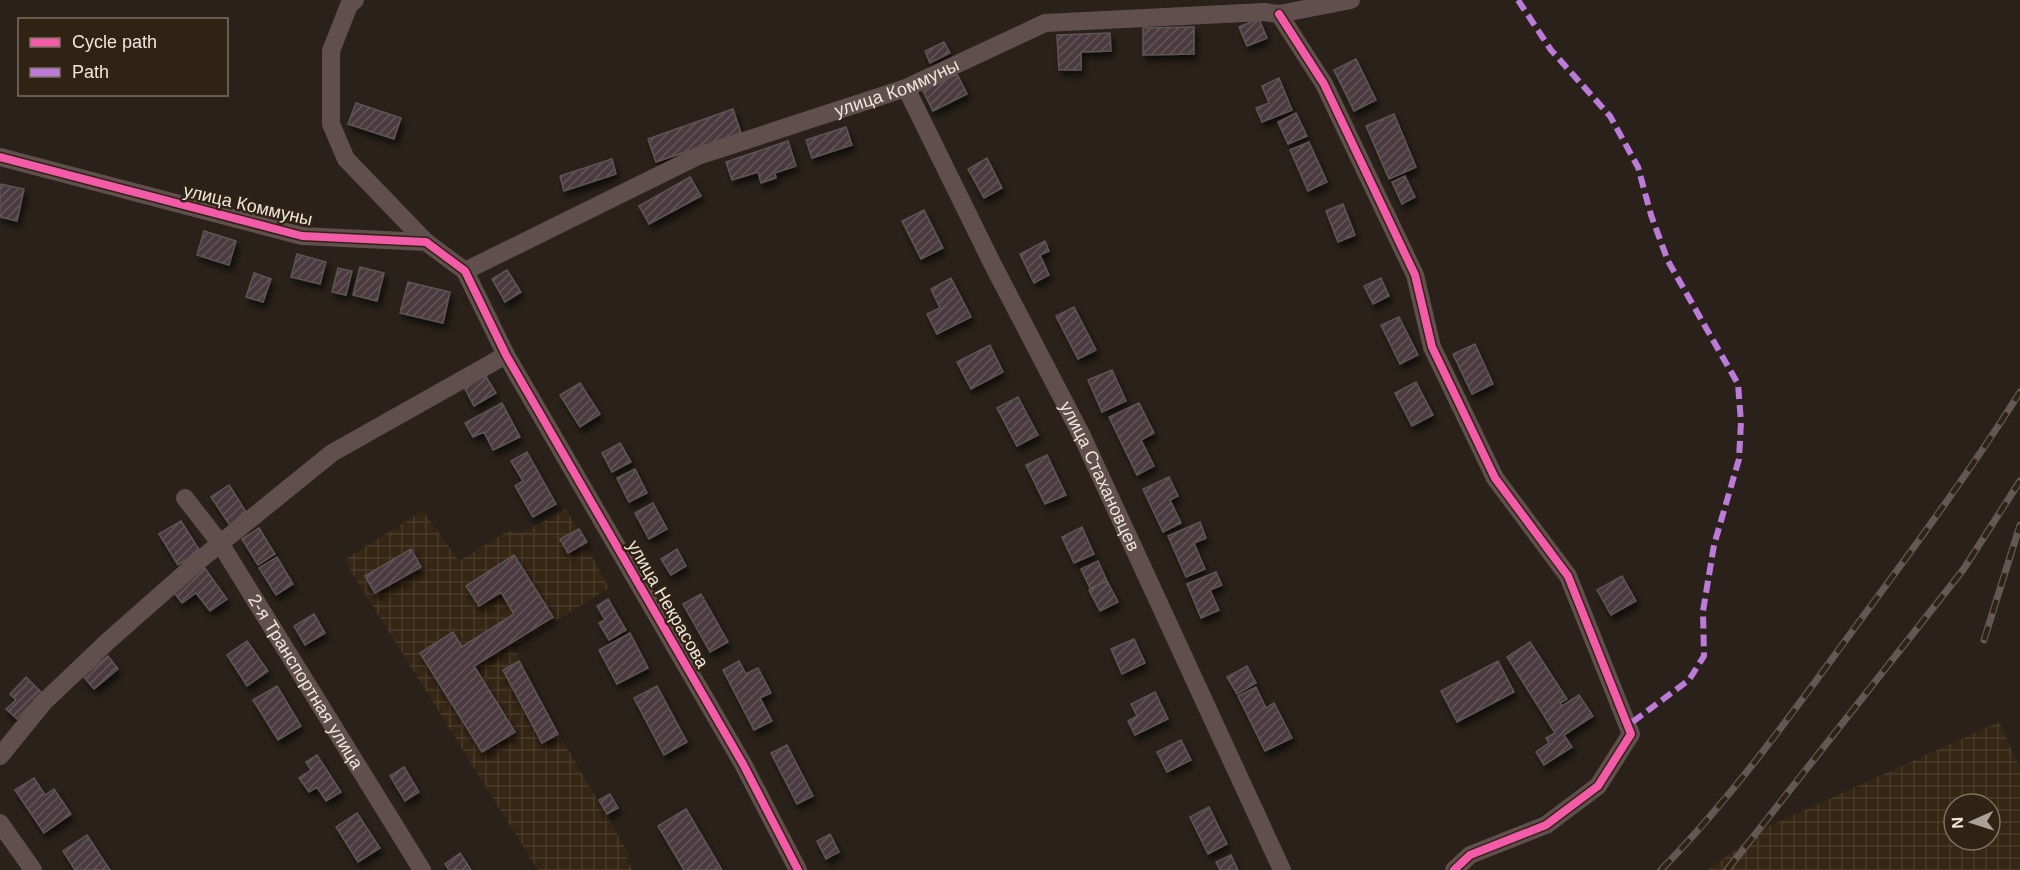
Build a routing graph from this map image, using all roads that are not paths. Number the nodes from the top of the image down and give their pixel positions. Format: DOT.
graph roads {
  1 [pos="355,0"];
  2 [pos="1351,0"];
  3 [pos="1279,15"];
  4 [pos="906,88"];
  5 [pos="0,157"];
  6 [pos="426,242"];
  7 [pos="465,271"];
  8 [pos="506,355"];
  9 [pos="185,498"];
  10 [pos="220,543"];
  11 [pos="0,756"];
  12 [pos="0,823"];
  13 [pos="33,870"];
  14 [pos="422,870"];
  15 [pos="798,870"];
  16 [pos="1282,870"];
  17 [pos="1454,870"];
  1 -- 6 [label="street"];
  2 -- 3 [label="street, улица Коммуны"];
  3 -- 4 [label="street, улица Коммуны"];
  3 -- 17 [label="street"];
  4 -- 7 [label="street, улица Коммуны"];
  4 -- 16 [label="street, улица Стахановцев"];
  5 -- 6 [label="street, улица Коммуны"];
  6 -- 7 [label="street"];
  7 -- 8 [label="street"];
  8 -- 10 [label="street"];
  8 -- 15 [label="street, улица Некрасова"];
  9 -- 10 [label="street, 2-я Транспортная улица"];
  10 -- 11 [label="street"];
  10 -- 14 [label="street, 2-я Транспортная улица"];
  12 -- 13 [label="street"];
}
